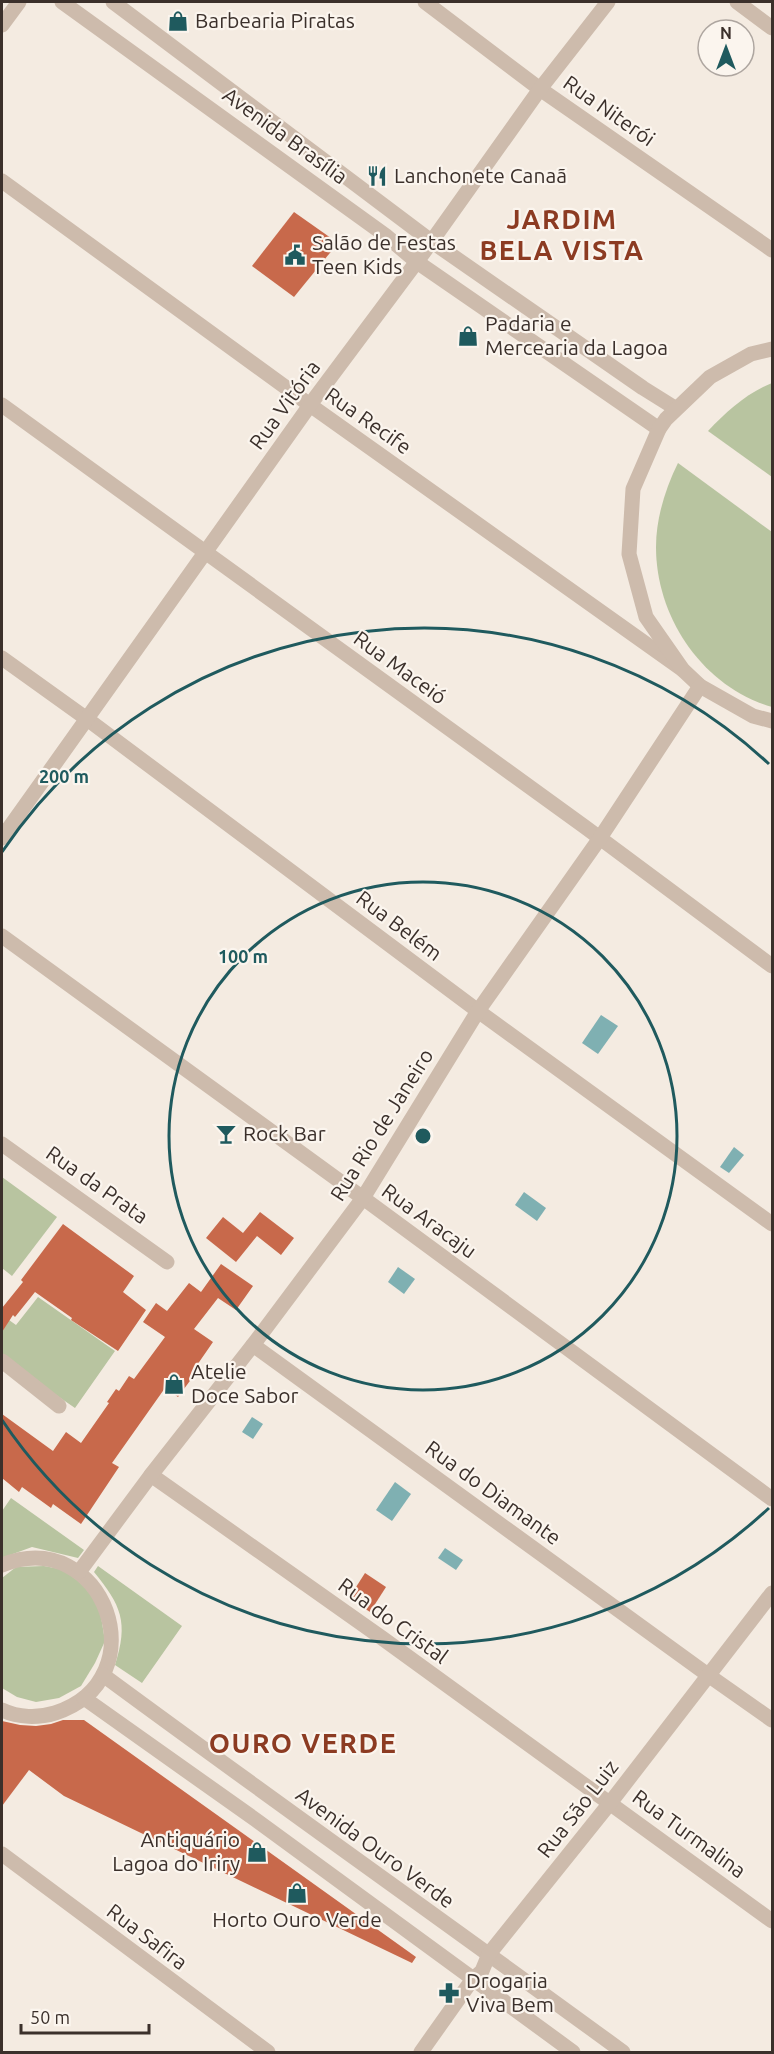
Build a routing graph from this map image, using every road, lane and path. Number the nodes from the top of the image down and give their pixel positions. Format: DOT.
graph roads {
  1 [pos="19,2"];
  2 [pos="62,2"];
  3 [pos="113,2"];
  4 [pos="425,2"];
  5 [pos="608,2"];
  6 [pos="737,2"];
  7 [pos="2,25"];
  8 [pos="772,28"];
  9 [pos="540,89"];
  10 [pos="2,181"];
  11 [pos="431,241"];
  12 [pos="772,250"];
  13 [pos="417,262"];
  14 [pos="772,349"];
  15 [pos="2,405"];
  16 [pos="310,405"];
  17 [pos="675,408"];
  18 [pos="659,429"];
  19 [pos="205,552"];
  20 [pos="2,658"];
  21 [pos="683,670"];
  22 [pos="700,686"];
  23 [pos="753,716"];
  24 [pos="87,719"];
  25 [pos="772,721"];
  26 [pos="772,731"];
  27 [pos="2,838"];
  28 [pos="600,838"];
  29 [pos="2,936"];
  30 [pos="772,966"];
  31 [pos="478,1011"];
  32 [pos="2,1144"];
  33 [pos="363,1198"];
  34 [pos="772,1224"];
  35 [pos="167,1262"];
  36 [pos="253,1345"];
  37 [pos="2,1361"];
  38 [pos="59,1406"];
  39 [pos="151,1475"];
  40 [pos="772,1499"];
  41 [pos="2,1564"];
  42 [pos="78,1572"];
  43 [pos="772,1593"];
  44 [pos="103,1675"];
  45 [pos="708,1675"];
  46 [pos="84,1698"];
  47 [pos="2,1710"];
  48 [pos="772,1720"];
  49 [pos="610,1803"];
  50 [pos="2,1854"];
  51 [pos="772,1921"];
  52 [pos="489,1954"];
  53 [pos="472,1980"];
  54 [pos="268,2052"];
  55 [pos="422,2052"];
  56 [pos="573,2052"];
  57 [pos="623,2052"];
  1 -- 7 [label="street"];
  2 -- 13 [label="street, Avenida Brasília"];
  3 -- 11 [label="street, Avenida Brasília"];
  4 -- 9 [label="street, Rua Niterói"];
  5 -- 9 [label="street, Rua Vitória"];
  6 -- 8 [label="street"];
  9 -- 11 [label="street, Rua Vitória"];
  9 -- 12 [label="street, Rua Niterói"];
  10 -- 16 [label="street, Rua Recife"];
  11 -- 13 [label="street, Rua Vitória"];
  11 -- 17 [label="street, Avenida Brasília"];
  13 -- 16 [label="street, Rua Vitória"];
  13 -- 18 [label="street, Avenida Brasília"];
  14 -- 17 [label="street"];
  15 -- 19 [label="street, Rua Maceió"];
  16 -- 19 [label="street, Rua Vitória"];
  16 -- 21 [label="street, Rua Recife"];
  17 -- 18 [label="street"];
  18 -- 21 [label="street"];
  19 -- 24 [label="street, Rua Vitória"];
  19 -- 28 [label="street, Rua Maceió"];
  20 -- 24 [label="street, Rua Belém"];
  21 -- 22 [label="street"];
  22 -- 23 [label="street"];
  22 -- 28 [label="street, Rua Rio de Janeiro"];
  23 -- 25 [label="street"];
  23 -- 26 [label="street"];
  24 -- 27 [label="street, Rua Vitória"];
  24 -- 31 [label="street, Rua Belém"];
  28 -- 30 [label="street, Rua Maceió"];
  28 -- 31 [label="street, Rua Rio de Janeiro"];
  29 -- 33 [label="street, Rua Aracaju"];
  31 -- 33 [label="street, Rua Rio de Janeiro"];
  31 -- 34 [label="street, Rua Belém"];
  32 -- 35 [label="street, Rua da Prata"];
  33 -- 36 [label="street, Rua Rio de Janeiro"];
  33 -- 40 [label="street, Rua Aracaju"];
  36 -- 39 [label="street, Rua Rio de Janeiro"];
  36 -- 45 [label="street, Rua do Diamante"];
  37 -- 38 [label="street"];
  39 -- 42 [label="street, Rua Rio de Janeiro"];
  39 -- 49 [label="street, Rua do Cristal"];
  41 -- 42 [label="street"];
  42 -- 44 [label="street"];
  43 -- 45 [label="street, Rua São Luiz"];
  44 -- 46 [label="street"];
  44 -- 52 [label="street, Avenida Ouro Verde"];
  45 -- 48 [label="street, Rua do Diamante"];
  45 -- 49 [label="street, Rua São Luiz"];
  46 -- 47 [label="street"];
  46 -- 53 [label="street"];
  49 -- 51 [label="street, Rua Turmalina"];
  49 -- 52 [label="street, Rua São Luiz"];
  50 -- 54 [label="street, Rua Safira"];
  52 -- 53 [label="street, Rua São Luiz"];
  52 -- 57 [label="street, Avenida Ouro Verde"];
  53 -- 55 [label="street, Rua São Luiz"];
  53 -- 56 [label="street"];
}
